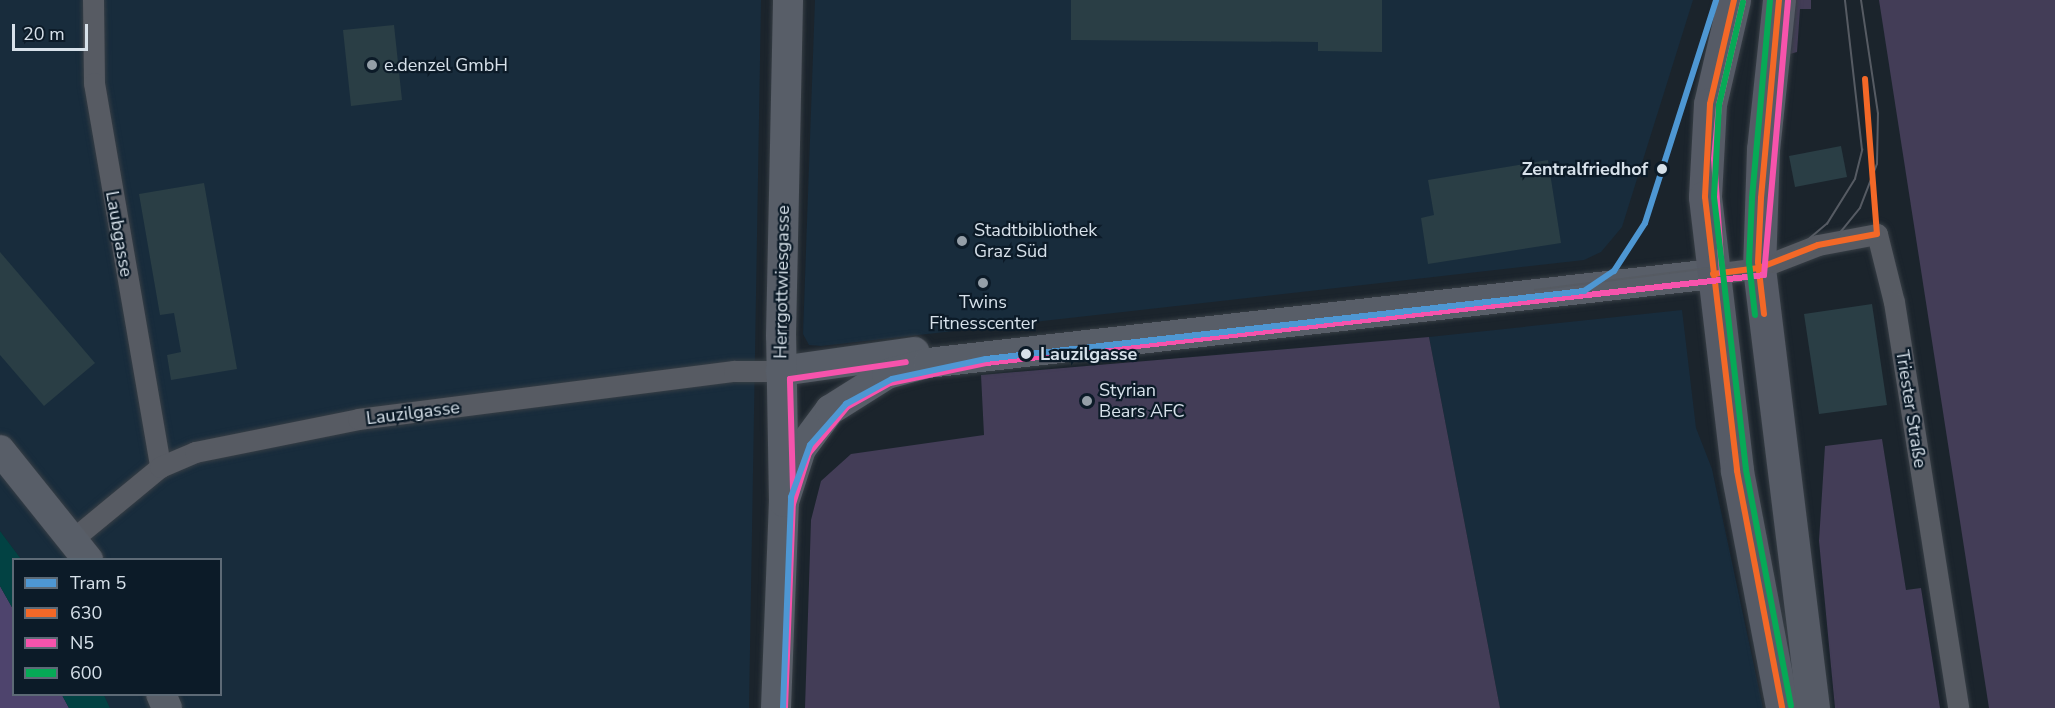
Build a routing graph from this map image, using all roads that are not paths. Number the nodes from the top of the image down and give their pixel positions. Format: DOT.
graph roads {
  1 [pos="93,0"];
  2 [pos="788,0"];
  3 [pos="1734,0"];
  4 [pos="1779,0"];
  5 [pos="1759,268"];
  6 [pos="1713,274"];
  7 [pos="986,354"];
  8 [pos="781,371"];
  9 [pos="821,420"];
  10 [pos="0,450"];
  11 [pos="160,467"];
  12 [pos="784,502"];
  13 [pos="81,549"];
  14 [pos="776,708"];
  15 [pos="1782,708"];
  16 [pos="1813,708"];
  17 [pos="1958,708"];
  1 -- 11 [label="street, Laubgasse"];
  2 -- 8 [label="street, Herrgottwiesgasse"];
  3 -- 6 [label="main road"];
  4 -- 5 [label="main road"];
  5 -- 6 [label="street, Triester Straße"];
  5 -- 16 [label="main road"];
  5 -- 17 [label="street, Triester Straße"];
  6 -- 7 [label="street, Lauzilgasse"];
  6 -- 15 [label="main road"];
  7 -- 8 [label="street, Lauzilgasse"];
  7 -- 9 [label="street, Lauzilgasse"];
  8 -- 9 [label="street"];
  8 -- 11 [label="street, Lauzilgasse"];
  8 -- 12 [label="street, Herrgottwiesgasse"];
  9 -- 12 [label="street, Lauzilgasse"];
  10 -- 13 [label="street"];
  11 -- 13 [label="street, Lauzilgasse"];
  12 -- 14 [label="street, Herrgottwiesgasse"];
}
